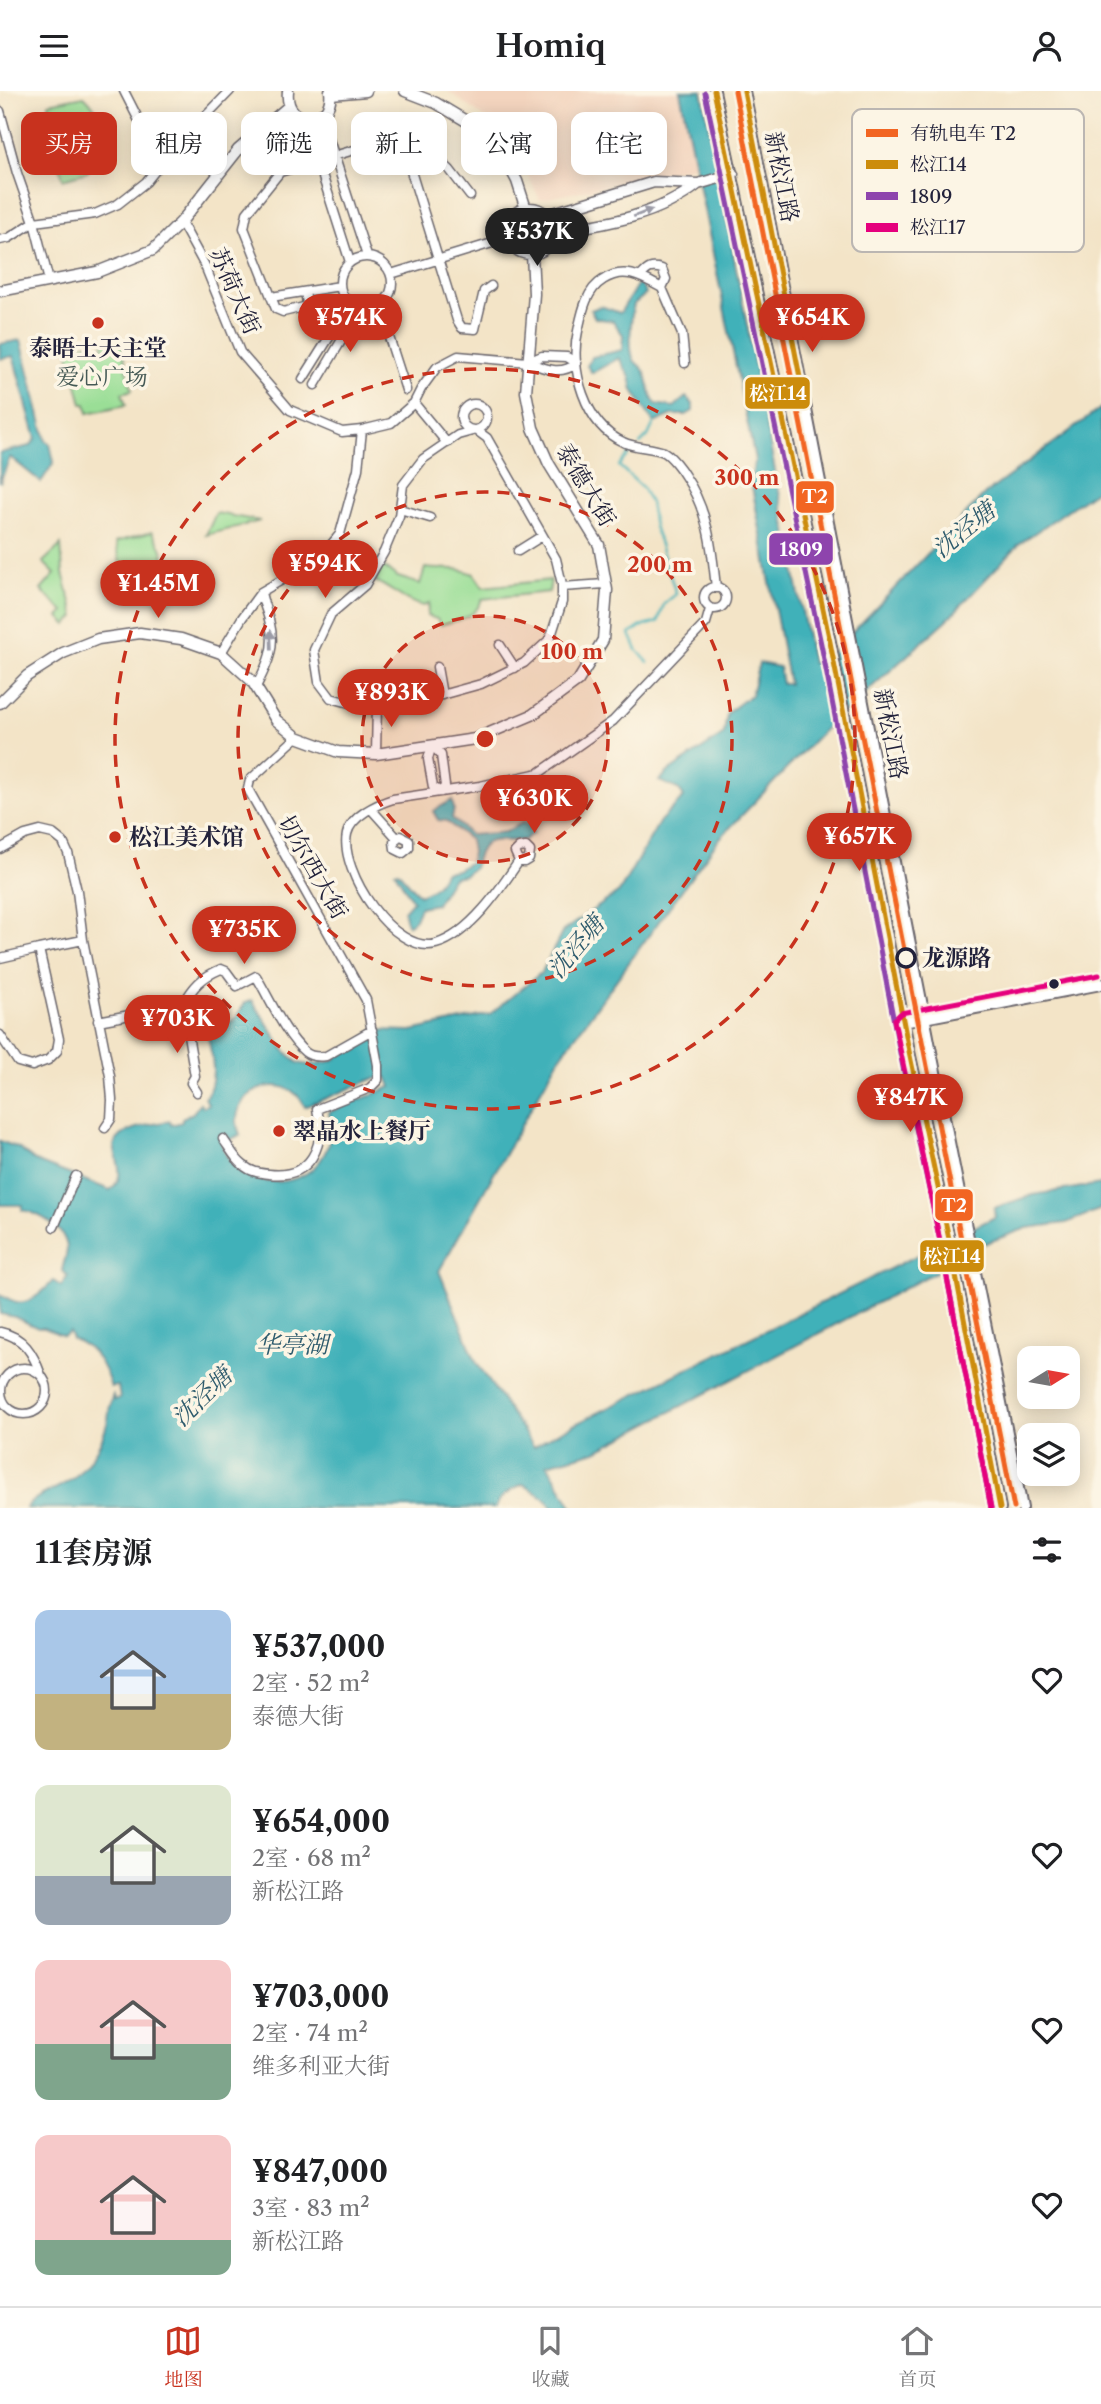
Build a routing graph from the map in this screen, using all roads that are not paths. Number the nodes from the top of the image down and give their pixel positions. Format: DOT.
graph roads {
  1 [pos="124,91"];
  2 [pos="229,91"];
  3 [pos="288,91"];
  4 [pos="366,91"];
  5 [pos="405,91"];
  6 [pos="714,91"];
  7 [pos="744,91"];
  8 [pos="330,92"];
  9 [pos="289,106"];
  10 [pos="0,111"];
  11 [pos="135,112"];
  12 [pos="210,112"];
  13 [pos="293,112"];
  14 [pos="324,112"];
  15 [pos="337,164"];
  16 [pos="447,167"];
  17 [pos="733,174"];
  18 [pos="152,175"];
  19 [pos="278,175"];
  20 [pos="323,175"];
  21 [pos="412,175"];
  22 [pos="698,184"];
  23 [pos="470,197"];
  24 [pos="526,209"];
  25 [pos="547,215"];
  26 [pos="34,222"];
  27 [pos="181,222"];
  28 [pos="553,232"];
  29 [pos="0,240"];
  30 [pos="499,241"];
  31 [pos="532,254"];
  32 [pos="367,256"];
  33 [pos="438,260"];
  34 [pos="349,262"];
  35 [pos="391,274"];
  36 [pos="640,276"];
  37 [pos="49,281"];
  38 [pos="340,286"];
  39 [pos="491,286"];
  40 [pos="662,288"];
  41 [pos="0,291"];
  42 [pos="305,292"];
  43 [pos="271,297"];
  44 [pos="350,304"];
  45 [pos="379,306"];
  46 [pos="360,309"];
  47 [pos="528,362"];
  48 [pos="577,363"];
  49 [pos="685,363"];
  50 [pos="303,379"];
  51 [pos="315,385"];
  52 [pos="407,390"];
  53 [pos="414,403"];
  54 [pos="362,430"];
  55 [pos="447,443"];
  56 [pos="400,509"];
  57 [pos="430,518"];
  58 [pos="542,536"];
  59 [pos="518,551"];
  60 [pos="605,584"];
  61 [pos="562,587"];
  62 [pos="716,588"];
  63 [pos="261,592"];
  64 [pos="710,609"];
  65 [pos="500,645"];
  66 [pos="221,653"];
  67 [pos="437,667"];
  68 [pos="515,667"];
  69 [pos="256,687"];
  70 [pos="442,695"];
  71 [pos="0,703"];
  72 [pos="377,704"];
  73 [pos="297,737"];
  74 [pos="432,745"];
  75 [pos="376,754"];
  76 [pos="441,792"];
  77 [pos="371,809"];
  78 [pos="397,838"];
  79 [pos="0,849"];
  80 [pos="519,861"];
  81 [pos="83,940"];
  82 [pos="39,949"];
  83 [pos="0,958"];
  84 [pos="1101,984"];
  85 [pos="183,1005"];
  86 [pos="925,1018"];
  87 [pos="98,1021"];
  88 [pos="903,1022"];
  89 [pos="372,1030"];
  90 [pos="0,1035"];
  91 [pos="197,1092"];
  92 [pos="106,1128"];
  93 [pos="223,1139"];
  94 [pos="76,1175"];
  95 [pos="54,1227"];
  96 [pos="0,1332"];
  97 [pos="43,1380"];
  98 [pos="1000,1508"];
  99 [pos="1022,1508"];
  1 -- 11 [label="street"];
  2 -- 12 [label="street"];
  3 -- 9 [label="street"];
  4 -- 8 [label="street"];
  5 -- 24 [label="street"];
  6 -- 17 [label="main road, 新松江路"];
  7 -- 86 [label="main road, 新松江路"];
  8 -- 14 [label="street"];
  9 -- 13 [label="street"];
  9 -- 27 [label="street"];
  10 -- 26 [label="street"];
  15 -- 32 [label="street"];
  16 -- 23 [label="street"];
  17 -- 22 [label="street"];
  17 -- 88 [label="main road, 新松江路"];
  18 -- 26 [label="street"];
  19 -- 43 [label="street"];
  20 -- 34 [label="street"];
  21 -- 33 [label="street"];
  22 -- 25 [label="street"];
  28 -- 22 [label="street, one-way"];
  24 -- 25 [label="street"];
  24 -- 31 [label="street"];
  25 -- 28 [label="street"];
  26 -- 29 [label="street"];
  26 -- 37 [label="street"];
  27 -- 37 [label="street"];
  27 -- 54 [label="street, 苏荷大街"];
  28 -- 31 [label="street"];
  30 -- 33 [label="street"];
  31 -- 47 [label="street, 泰德大街"];
  32 -- 34 [label="street"];
  32 -- 35 [label="street"];
  33 -- 35 [label="street"];
  33 -- 39 [label="street"];
  34 -- 38 [label="street"];
  35 -- 45 [label="street"];
  36 -- 40 [label="street"];
  36 -- 40 [label="street"];
  36 -- 48 [label="street"];
  37 -- 41 [label="street"];
  38 -- 42 [label="street"];
  38 -- 44 [label="street"];
  40 -- 49 [label="street"];
  42 -- 43 [label="street"];
  42 -- 43 [label="street"];
  44 -- 46 [label="street"];
  44 -- 50 [label="street"];
  45 -- 46 [label="street"];
  45 -- 52 [label="street"];
  46 -- 51 [label="street"];
  47 -- 48 [label="street"];
  47 -- 48 [label="street"];
  47 -- 53 [label="street"];
  47 -- 60 [label="street, 泰德大街"];
  48 -- 62 [label="street"];
  53 -- 54 [label="street"];
  53 -- 55 [label="street"];
  54 -- 63 [label="street"];
  55 -- 56 [label="street"];
  55 -- 58 [label="street"];
  56 -- 57 [label="street"];
  56 -- 72 [label="street"];
  58 -- 59 [label="street"];
  58 -- 61 [label="street"];
  60 -- 61 [label="street"];
  60 -- 74 [label="street, 泰德大街"];
  61 -- 68 [label="street"];
  62 -- 64 [label="street"];
  62 -- 64 [label="street"];
  63 -- 66 [label="street"];
  69 -- 63 [label="street, one-way"];
  64 -- 76 [label="street"];
  65 -- 68 [label="street"];
  66 -- 69 [label="street"];
  66 -- 71 [label="street"];
  67 -- 70 [label="street"];
  68 -- 70 [label="street"];
  69 -- 73 [label="street"];
  70 -- 72 [label="street"];
  72 -- 75 [label="street"];
  73 -- 75 [label="street, 泰德大街"];
  73 -- 89 [label="street, 切尔西大街"];
  74 -- 75 [label="street, 泰德大街"];
  74 -- 76 [label="street"];
  74 -- 76 [label="street"];
  76 -- 77 [label="street"];
  77 -- 78 [label="street"];
  77 -- 80 [label="street"];
  79 -- 81 [label="street"];
  81 -- 82 [label="street"];
  81 -- 87 [label="street"];
  82 -- 83 [label="street"];
  82 -- 90 [label="street"];
  84 -- 86 [label="main road"];
  85 -- 87 [label="street"];
  85 -- 89 [label="street"];
  85 -- 91 [label="street"];
  86 -- 88 [label="main road"];
  86 -- 99 [label="main road, 新松江路"];
  87 -- 92 [label="street"];
  88 -- 98 [label="main road, 新松江路"];
  89 -- 93 [label="street"];
  94 -- 95 [label="street"];
  96 -- 97 [label="street"];
  97 -- 97 [label="street"];
}
